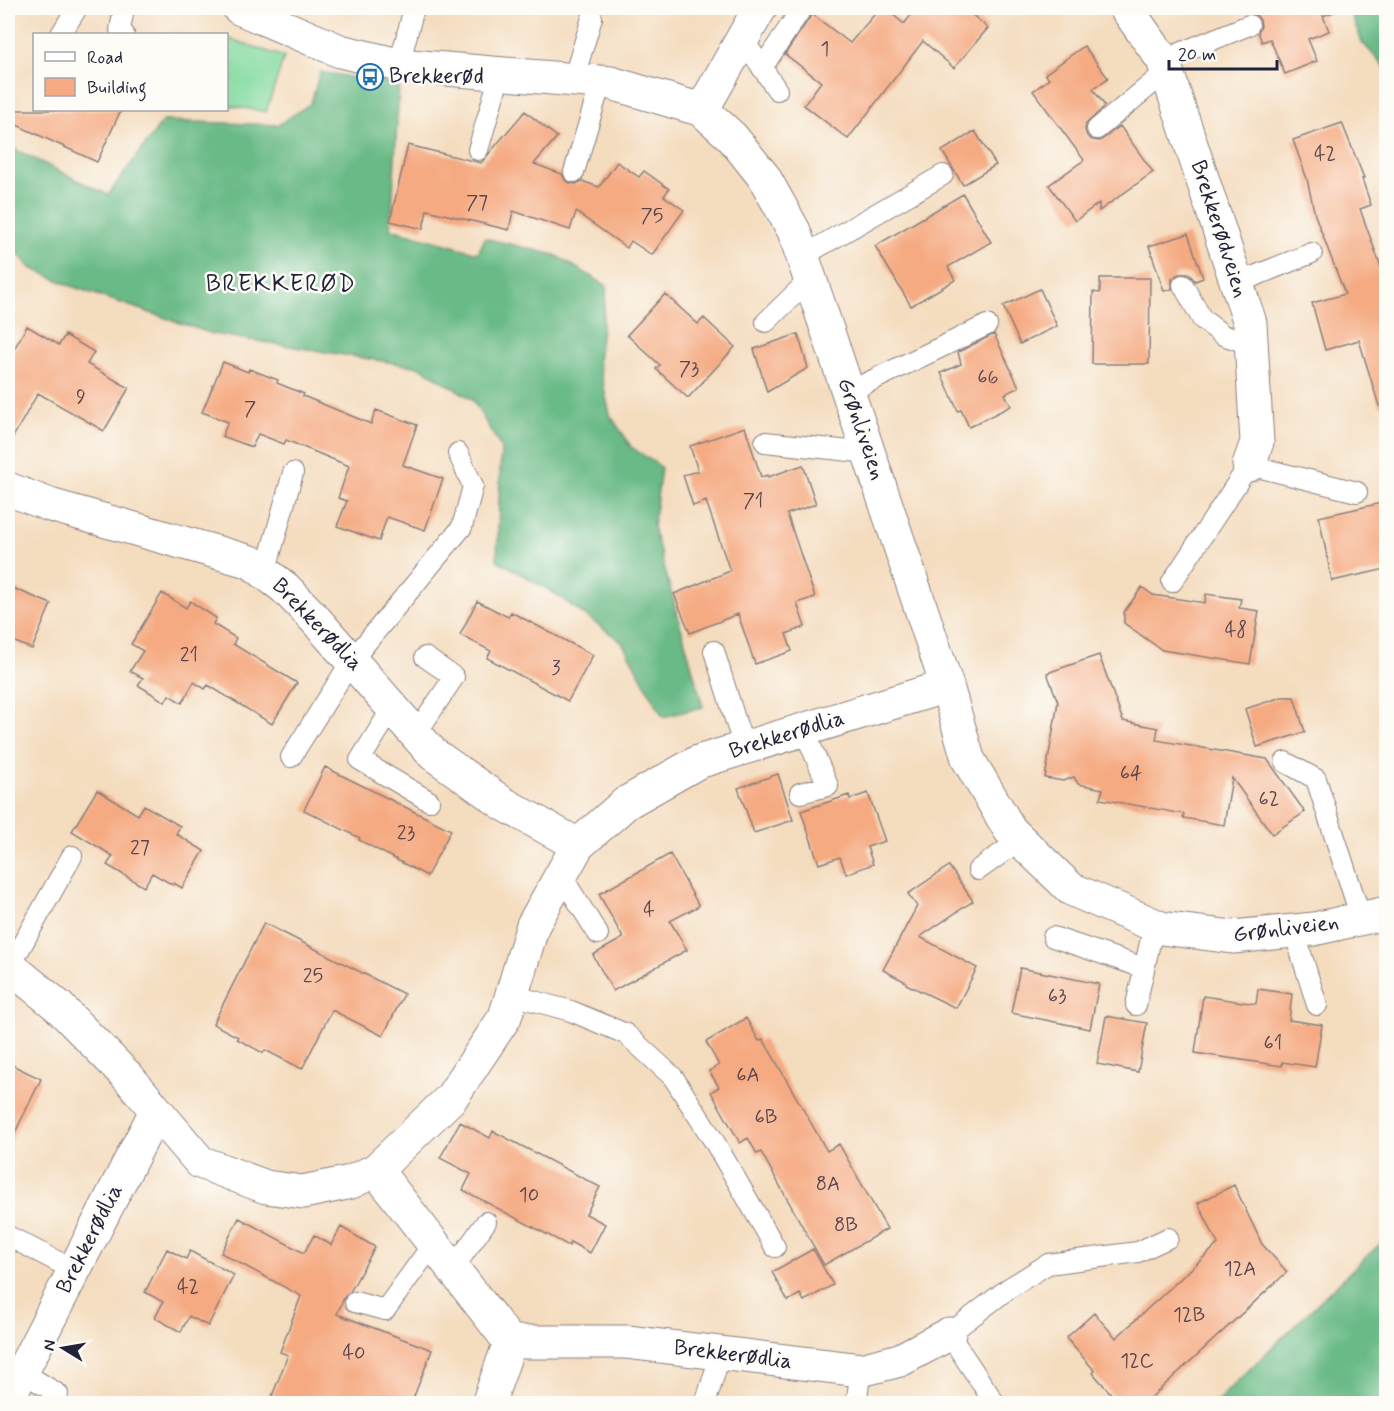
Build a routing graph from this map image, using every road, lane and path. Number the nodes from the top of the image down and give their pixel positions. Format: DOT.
graph roads {
  1 [pos="77,8"];
  2 [pos="124,8"];
  3 [pos="239,8"];
  4 [pos="414,8"];
  5 [pos="760,8"];
  6 [pos="802,8"];
  7 [pos="1126,8"];
  8 [pos="591,18"];
  9 [pos="1249,25"];
  10 [pos="62,33"];
  11 [pos="123,33"];
  12 [pos="743,39"];
  13 [pos="399,65"];
  14 [pos="1165,65"];
  15 [pos="762,68"];
  16 [pos="500,74"];
  17 [pos="587,81"];
  18 [pos="777,90"];
  19 [pos="702,110"];
  20 [pos="1097,129"];
  21 [pos="478,150"];
  22 [pos="574,172"];
  23 [pos="943,175"];
  24 [pos="1312,253"];
  25 [pos="806,267"];
  26 [pos="1237,284"];
  27 [pos="1183,285"];
  28 [pos="766,322"];
  29 [pos="987,325"];
  30 [pos="1252,345"];
  31 [pos="848,392"];
  32 [pos="765,442"];
  33 [pos="458,453"];
  34 [pos="869,453"];
  35 [pos="1249,465"];
  36 [pos="293,473"];
  37 [pos="8,489"];
  38 [pos="1358,492"];
  39 [pos="265,573"];
  40 [pos="1172,582"];
  41 [pos="714,651"];
  42 [pos="425,657"];
  43 [pos="352,660"];
  44 [pos="947,686"];
  45 [pos="393,707"];
  46 [pos="804,730"];
  47 [pos="416,734"];
  48 [pos="744,748"];
  49 [pos="291,757"];
  50 [pos="1285,762"];
  51 [pos="800,793"];
  52 [pos="429,801"];
  53 [pos="1020,840"];
  54 [pos="578,844"];
  55 [pos="72,856"];
  56 [pos="978,870"];
  57 [pos="561,875"];
  58 [pos="1374,916"];
  59 [pos="1154,925"];
  60 [pos="1294,931"];
  61 [pos="598,934"];
  62 [pos="1053,937"];
  63 [pos="1144,968"];
  64 [pos="8,969"];
  65 [pos="512,995"];
  66 [pos="1136,1005"];
  67 [pos="1317,1005"];
  68 [pos="156,1111"];
  69 [pos="376,1170"];
  70 [pos="486,1222"];
  71 [pos="8,1236"];
  72 [pos="1168,1238"];
  73 [pos="775,1247"];
  74 [pos="443,1256"];
  75 [pos="74,1269"];
  76 [pos="355,1302"];
  77 [pos="949,1334"];
  78 [pos="510,1342"];
  79 [pos="722,1353"];
  80 [pos="861,1370"];
  81 [pos="11,1392"];
  82 [pos="58,1394"];
  83 [pos="994,1402"];
  84 [pos="488,1404"];
  85 [pos="705,1404"];
  86 [pos="856,1404"];
  1 -- 10 [label="lane"];
  2 -- 11 [label="lane"];
  3 -- 13 [label="street, Grønliveien"];
  4 -- 13 [label="lane"];
  5 -- 12 [label="street"];
  6 -- 15 [label="lane"];
  7 -- 14 [label="street, Brekkerødveien"];
  8 -- 17 [label="lane"];
  9 -- 14 [label="lane"];
  12 -- 15 [label="lane"];
  12 -- 19 [label="street"];
  13 -- 16 [label="street, Grønliveien"];
  14 -- 20 [label="lane"];
  14 -- 26 [label="street, Brekkerødveien"];
  15 -- 18 [label="lane"];
  16 -- 17 [label="street, Grønliveien"];
  16 -- 21 [label="lane"];
  17 -- 19 [label="street, Grønliveien"];
  17 -- 22 [label="lane"];
  19 -- 25 [label="street, Grønliveien"];
  23 -- 25 [label="lane"];
  24 -- 26 [label="lane"];
  25 -- 28 [label="lane"];
  25 -- 31 [label="street, Grønliveien"];
  26 -- 30 [label="street, Brekkerødveien"];
  27 -- 30 [label="lane"];
  29 -- 31 [label="lane"];
  30 -- 35 [label="street, Brekkerødveien"];
  31 -- 34 [label="street, Grønliveien"];
  32 -- 34 [label="lane"];
  33 -- 43 [label="lane"];
  34 -- 44 [label="street, Grønliveien"];
  35 -- 38 [label="lane"];
  35 -- 40 [label="lane"];
  36 -- 39 [label="lane"];
  37 -- 39 [label="street, Brekkerødlia"];
  39 -- 43 [label="street, Brekkerødlia"];
  41 -- 48 [label="lane"];
  42 -- 47 [label="lane"];
  43 -- 45 [label="street, Brekkerødlia"];
  43 -- 49 [label="lane"];
  44 -- 46 [label="street, Brekkerødlia"];
  44 -- 53 [label="street, Grønliveien"];
  45 -- 47 [label="street, Brekkerødlia"];
  45 -- 52 [label="lane"];
  46 -- 48 [label="street, Brekkerødlia"];
  46 -- 51 [label="lane"];
  47 -- 54 [label="street, Brekkerødlia"];
  48 -- 54 [label="street, Brekkerødlia"];
  50 -- 58 [label="lane"];
  53 -- 56 [label="lane"];
  53 -- 59 [label="street, Grønliveien"];
  54 -- 57 [label="street, Brekkerødlia"];
  55 -- 64 [label="lane"];
  57 -- 61 [label="lane"];
  57 -- 65 [label="street, Brekkerødlia"];
  58 -- 60 [label="street, Grønliveien"];
  59 -- 60 [label="street, Grønliveien"];
  59 -- 63 [label="lane"];
  60 -- 67 [label="lane"];
  62 -- 63 [label="lane"];
  63 -- 66 [label="lane"];
  64 -- 68 [label="street, Brekkerødlia"];
  65 -- 69 [label="street, Brekkerødlia"];
  65 -- 73 [label="lane"];
  68 -- 69 [label="street, Brekkerødlia"];
  68 -- 75 [label="street, Brekkerødlia"];
  69 -- 74 [label="street"];
  70 -- 74 [label="lane"];
  71 -- 75 [label="lane"];
  72 -- 77 [label="lane"];
  74 -- 76 [label="lane"];
  74 -- 78 [label="street"];
  75 -- 81 [label="street, Brekkerødlia"];
  77 -- 80 [label="street, Brekkerødlia"];
  77 -- 83 [label="lane"];
  78 -- 79 [label="street, Brekkerødlia"];
  78 -- 84 [label="street"];
  79 -- 80 [label="street, Brekkerødlia"];
  79 -- 85 [label="lane"];
  80 -- 86 [label="lane"];
  81 -- 82 [label="lane"];
}
